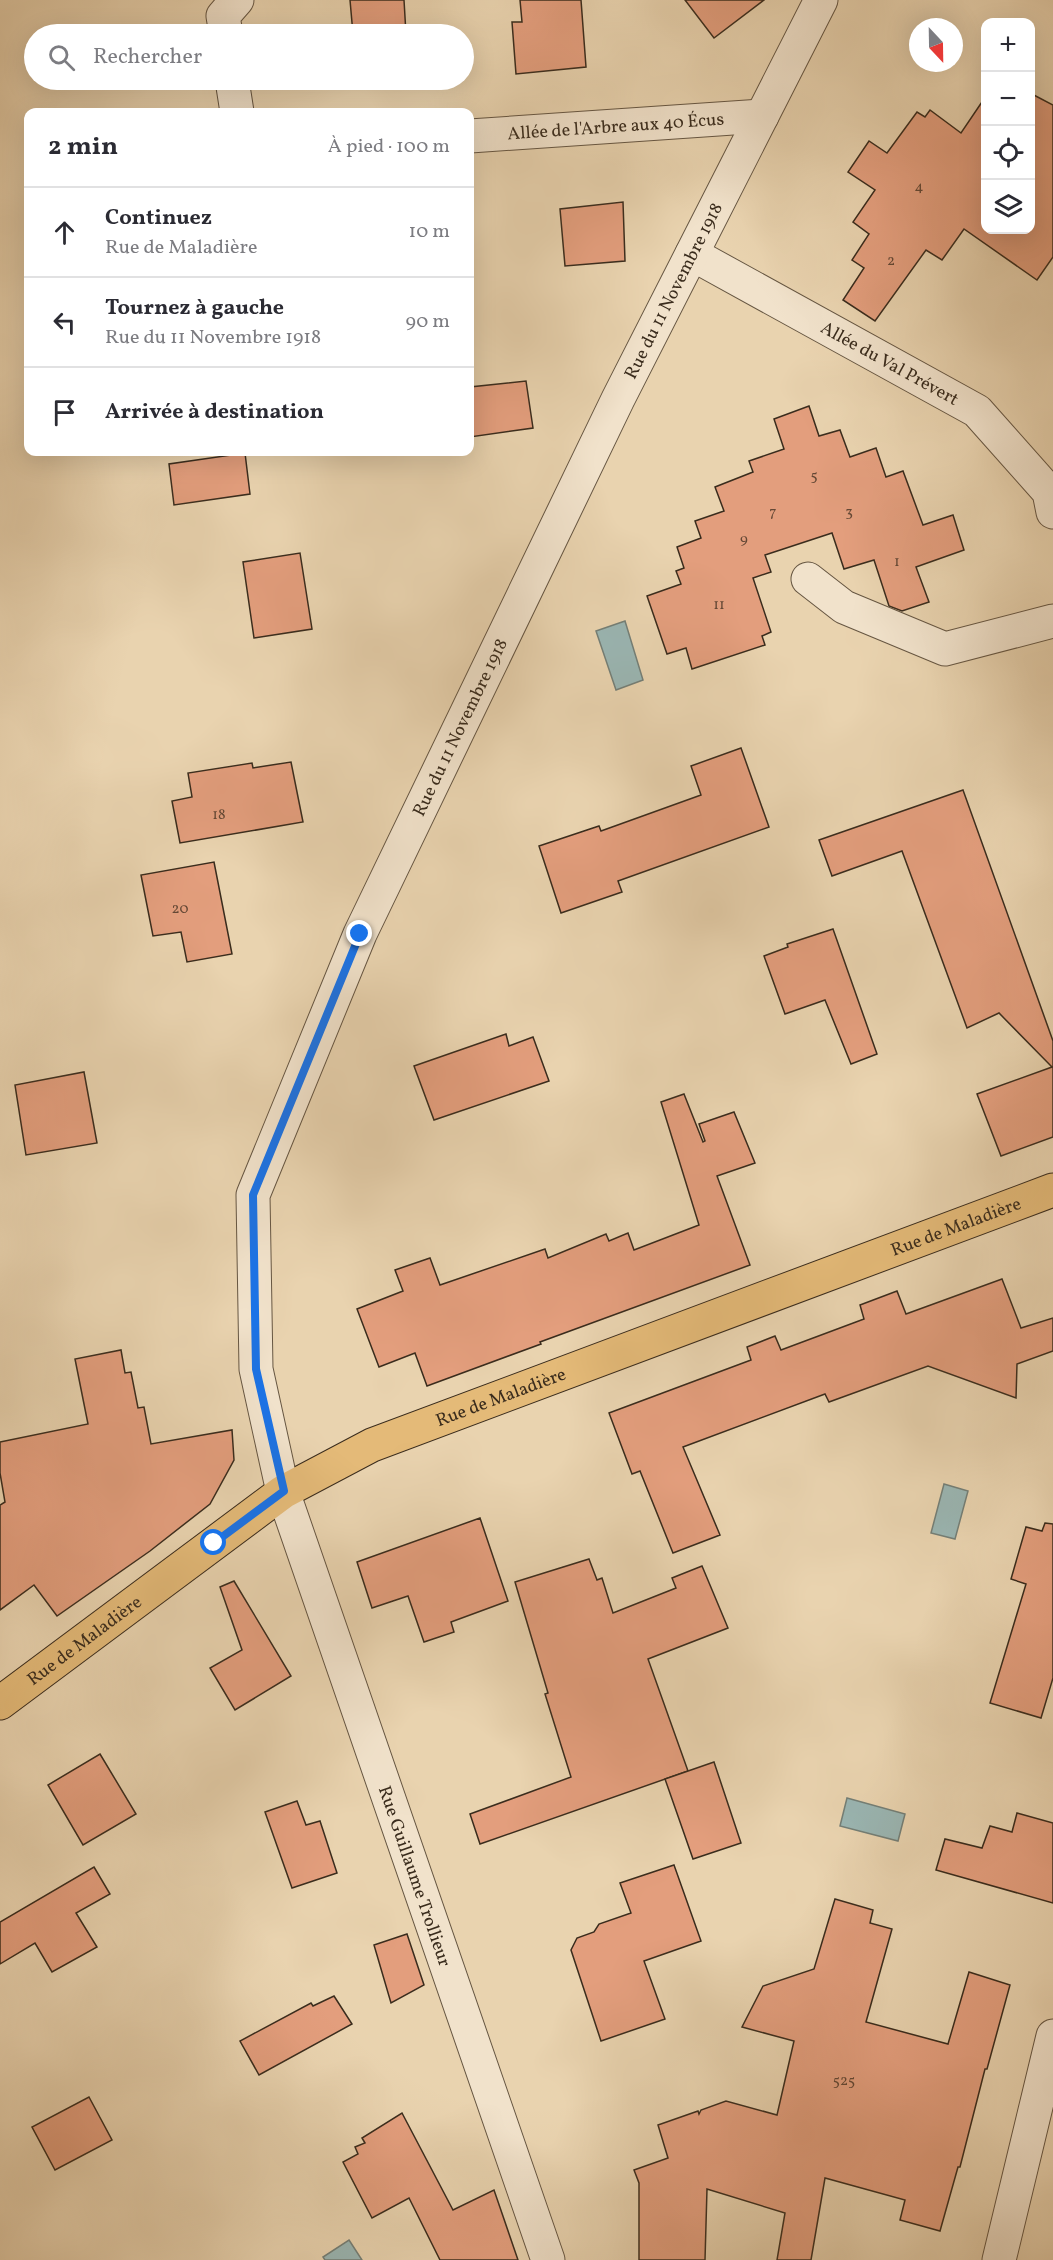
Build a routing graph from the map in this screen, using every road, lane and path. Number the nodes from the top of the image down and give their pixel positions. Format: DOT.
graph roads {
  1 [pos="237,0"];
  2 [pos="820,0"];
  3 [pos="224,24"];
  4 [pos="234,90"];
  5 [pos="236,108"];
  6 [pos="762,116"];
  7 [pos="474,136"];
  8 [pos="692,254"];
  9 [pos="1053,512"];
  10 [pos="808,579"];
  11 [pos="1053,621"];
  12 [pos="1053,1190"];
  13 [pos="284,1491"];
  14 [pos="0,1703"];
  15 [pos="1053,2036"];
  16 [pos="548,2260"];
  17 [pos="999,2260"];
  1 -- 3 [label="street"];
  2 -- 6 [label="street, Rue du 11 Novembre 1918"];
  4 -- 5 [label="street"];
  6 -- 7 [label="street, Allée de l'Arbre aux 40 Écus"];
  6 -- 8 [label="street, Rue du 11 Novembre 1918"];
  8 -- 9 [label="street, Allée du Val Prévert"];
  8 -- 13 [label="street, Rue du 11 Novembre 1918"];
  10 -- 11 [label="street"];
  12 -- 13 [label="main road, Rue de Maladière"];
  13 -- 14 [label="main road, Rue de Maladière"];
  13 -- 16 [label="street, Rue Guillaume Trollieur"];
  15 -- 17 [label="street"];
}
